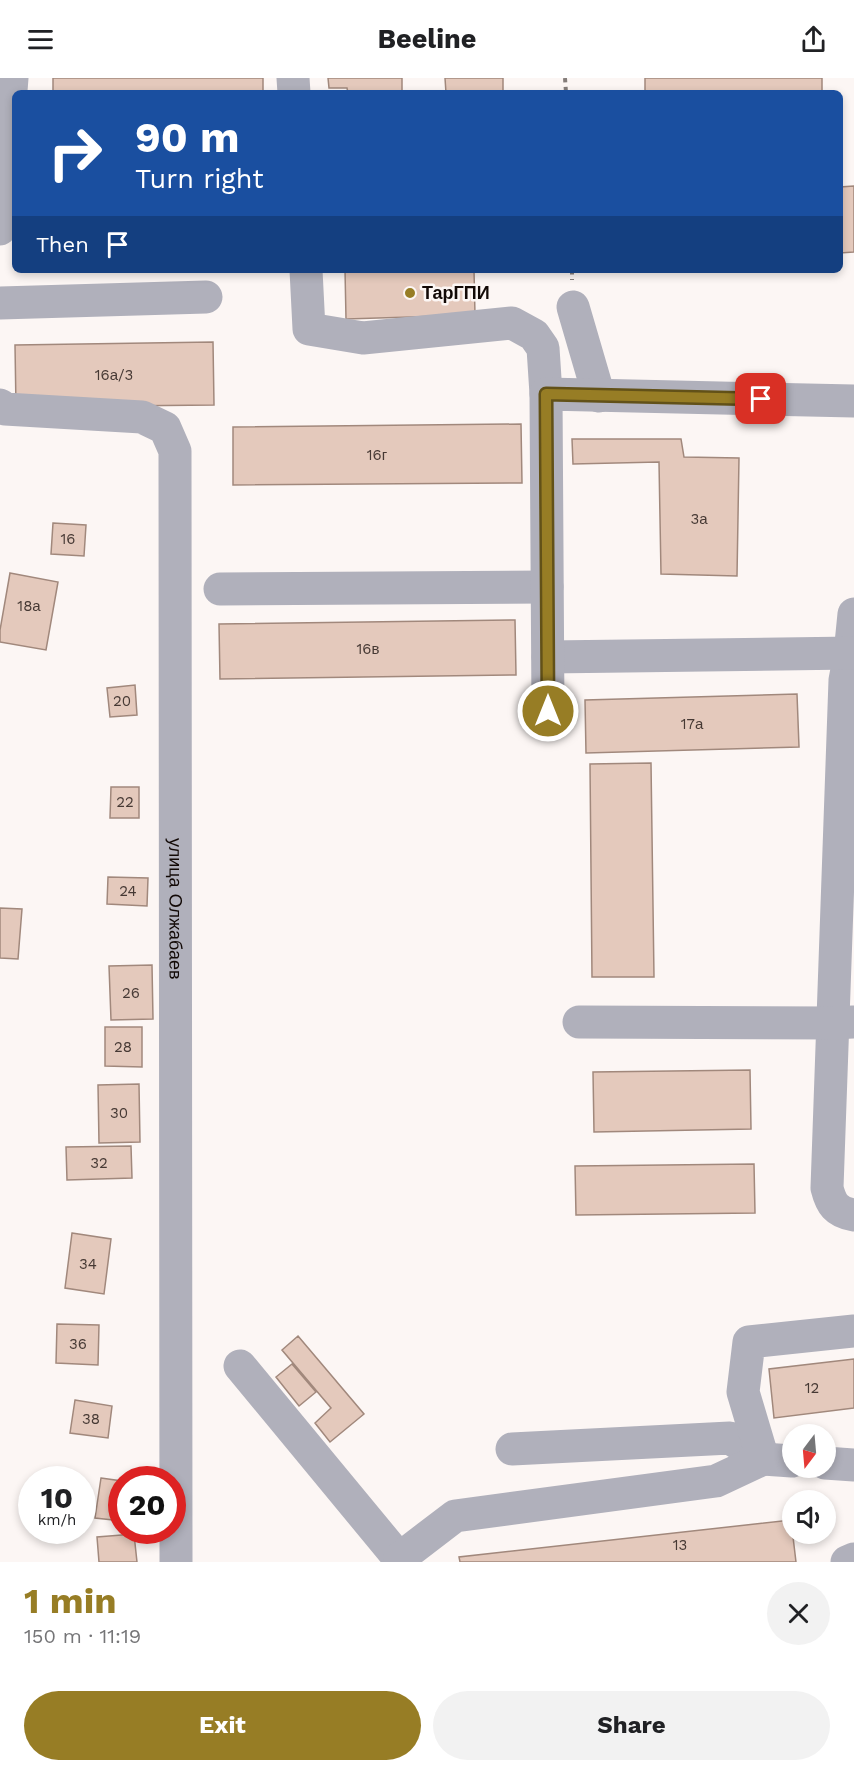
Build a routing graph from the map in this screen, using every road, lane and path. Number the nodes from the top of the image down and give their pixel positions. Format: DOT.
graph roads {
  1 [pos="12,78"];
  2 [pos="0,229"];
  3 [pos="306,273"];
  4 [pos="206,297"];
  5 [pos="0,303"];
  6 [pos="573,307"];
  7 [pos="546,394"];
  8 [pos="599,396"];
  9 [pos="854,401"];
  10 [pos="0,405"];
  11 [pos="547,587"];
  12 [pos="220,589"];
  13 [pos="854,614"];
  14 [pos="852,653"];
  15 [pos="548,657"];
  16 [pos="548,711"];
  17 [pos="848,781"];
  18 [pos="579,1022"];
  19 [pos="844,1023"];
  20 [pos="843,1062"];
  21 [pos="854,1215"];
  22 [pos="854,1331"];
  23 [pos="240,1366"];
  24 [pos="512,1449"];
  25 [pos="778,1460"];
  26 [pos="836,1464"];
  27 [pos="854,1465"];
  28 [pos="854,1559"];
  29 [pos="401,1560"];
  30 [pos="176,1562"];
  31 [pos="847,1562"];
  1 -- 2 [label="street"];
  3 -- 7 [label="street"];
  4 -- 5 [label="street"];
  6 -- 8 [label="street"];
  7 -- 8 [label="street"];
  7 -- 11 [label="street"];
  8 -- 9 [label="street"];
  10 -- 30 [label="street, улица Олжабаев"];
  11 -- 12 [label="street"];
  11 -- 15 [label="street"];
  13 -- 14 [label="street"];
  14 -- 15 [label="street"];
  14 -- 17 [label="street"];
  15 -- 16 [label="street"];
  17 -- 19 [label="street"];
  18 -- 19 [label="street"];
  19 -- 20 [label="street"];
  20 -- 21 [label="street"];
  22 -- 25 [label="street"];
  23 -- 29 [label="street"];
  24 -- 25 [label="street"];
  25 -- 29 [label="street"];
  26 -- 27 [label="street"];
  28 -- 31 [label="street"];
}
